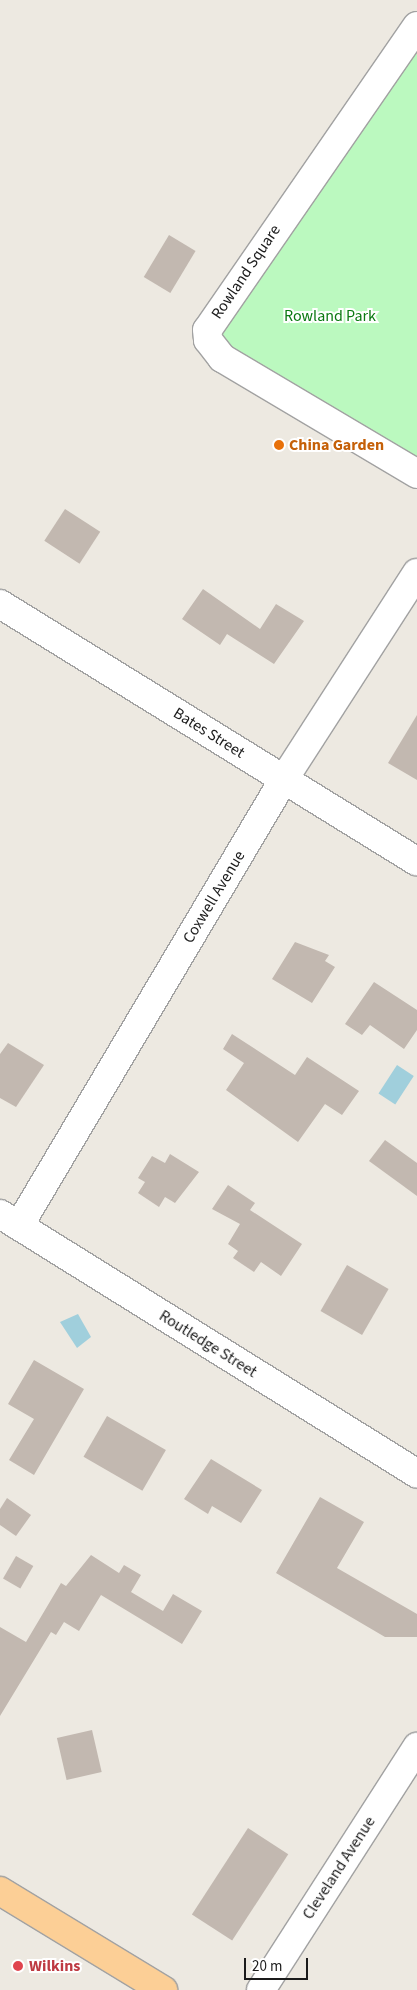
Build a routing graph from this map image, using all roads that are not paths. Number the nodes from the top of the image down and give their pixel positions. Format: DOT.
graph roads {
  1 [pos="417,26"];
  2 [pos="417,474"];
  3 [pos="417,573"];
  4 [pos="0,604"];
  5 [pos="284,779"];
  6 [pos="417,862"];
  7 [pos="10,1220"];
  8 [pos="417,1474"];
  9 [pos="417,1747"];
  10 [pos="0,1891"];
  11 [pos="163,1990"];
  12 [pos="261,1990"];
  1 -- 2 [label="street, Rowland Square"];
  3 -- 5 [label="street, Coxwell Avenue"];
  4 -- 5 [label="street, Bates Street"];
  5 -- 6 [label="street, Bates Street"];
  5 -- 7 [label="street, Coxwell Avenue"];
  7 -- 8 [label="street, Routledge Street"];
  9 -- 12 [label="street, Cleveland Avenue"];
  10 -- 11 [label="main road"];
}
